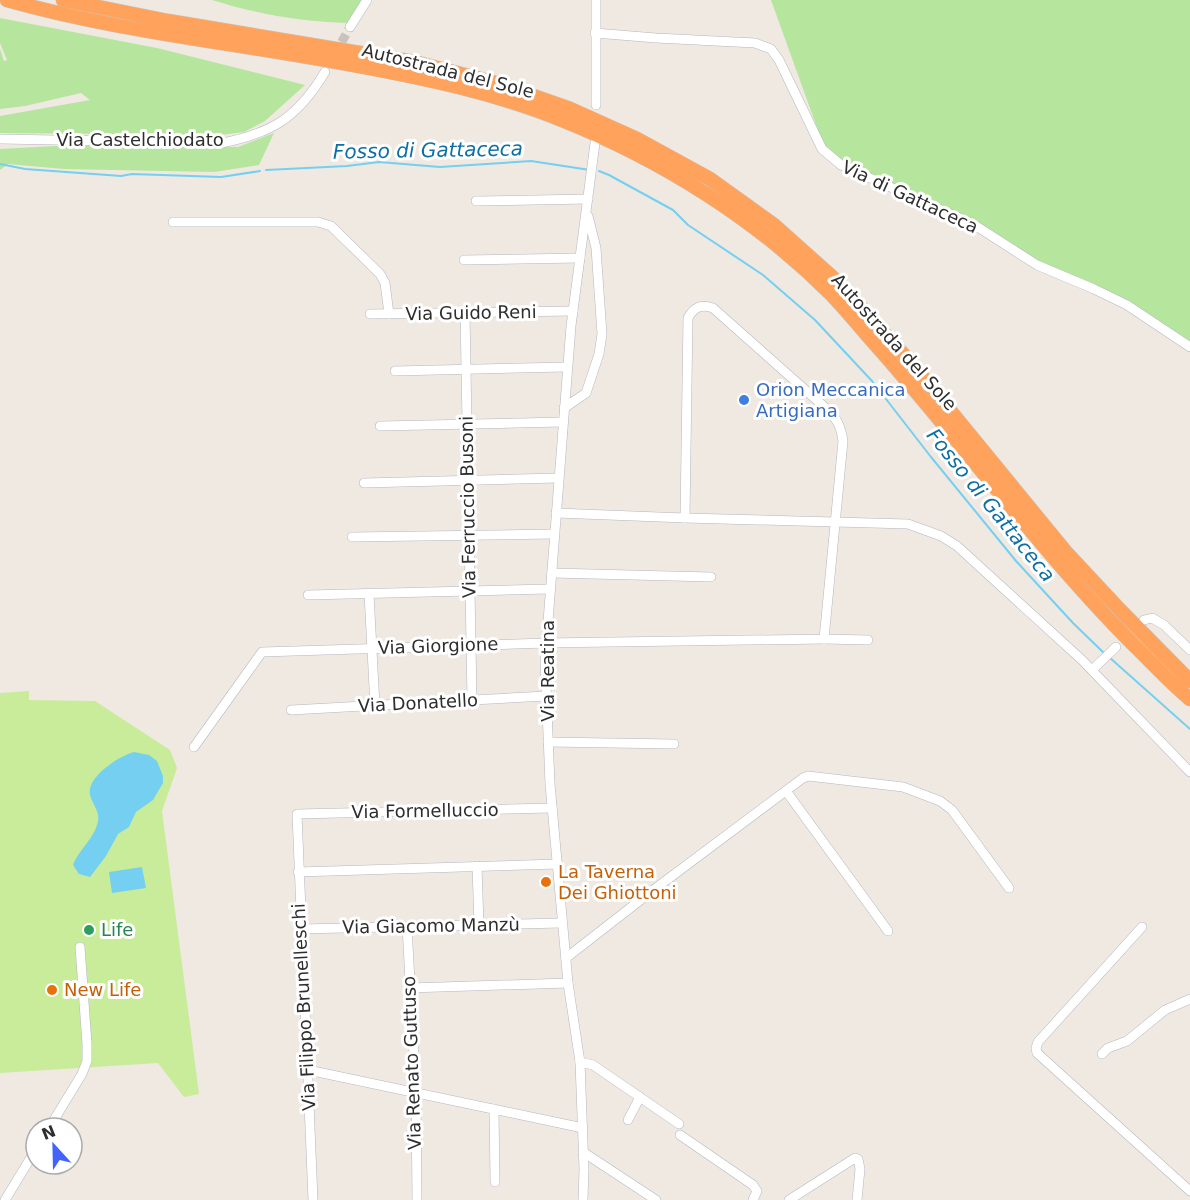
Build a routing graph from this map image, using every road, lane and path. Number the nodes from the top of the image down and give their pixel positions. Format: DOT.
graph roads {
  1 [pos="7,0"];
  2 [pos="63,0"];
  3 [pos="367,0"];
  4 [pos="596,0"];
  5 [pos="350,27"];
  6 [pos="595,33"];
  7 [pos="325,72"];
  8 [pos="596,105"];
  9 [pos="0,139"];
  10 [pos="596,143"];
  11 [pos="588,199"];
  12 [pos="476,201"];
  13 [pos="586,210"];
  14 [pos="173,222"];
  15 [pos="580,258"];
  16 [pos="464,260"];
  17 [pos="573,311"];
  18 [pos="465,313"];
  19 [pos="370,314"];
  20 [pos="389,314"];
  21 [pos="1190,347"];
  22 [pos="567,367"];
  23 [pos="466,369"];
  24 [pos="395,371"];
  25 [pos="564,408"];
  26 [pos="563,422"];
  27 [pos="467,424"];
  28 [pos="380,426"];
  29 [pos="558,478"];
  30 [pos="468,480"];
  31 [pos="364,483"];
  32 [pos="556,513"];
  33 [pos="685,518"];
  34 [pos="835,522"];
  35 [pos="554,534"];
  36 [pos="469,535"];
  37 [pos="352,537"];
  38 [pos="552,573"];
  39 [pos="711,577"];
  40 [pos="550,589"];
  41 [pos="470,591"];
  42 [pos="369,594"];
  43 [pos="308,595"];
  44 [pos="1144,620"];
  45 [pos="824,639"];
  46 [pos="868,640"];
  47 [pos="546,643"];
  48 [pos="471,645"];
  49 [pos="1116,647"];
  50 [pos="372,649"];
  51 [pos="1190,650"];
  52 [pos="1092,670"];
  53 [pos="1190,681"];
  54 [pos="546,696"];
  55 [pos="1190,699"];
  56 [pos="472,700"];
  57 [pos="375,706"];
  58 [pos="291,710"];
  59 [pos="548,742"];
  60 [pos="675,744"];
  61 [pos="194,747"];
  62 [pos="1190,772"];
  63 [pos="786,791"];
  64 [pos="552,808"];
  65 [pos="297,814"];
  66 [pos="558,864"];
  67 [pos="477,866"];
  68 [pos="298,872"];
  69 [pos="1009,888"];
  70 [pos="562,923"];
  71 [pos="479,925"];
  72 [pos="407,926"];
  73 [pos="1142,927"];
  74 [pos="301,929"];
  75 [pos="888,930"];
  76 [pos="80,947"];
  77 [pos="566,958"];
  78 [pos="568,983"];
  79 [pos="409,988"];
  80 [pos="1190,999"];
  81 [pos="1102,1054"];
  82 [pos="580,1062"];
  83 [pos="308,1070"];
  84 [pos="416,1092"];
  85 [pos="640,1097"];
  86 [pos="494,1109"];
  87 [pos="56,1116"];
  88 [pos="628,1120"];
  89 [pos="583,1128"];
  90 [pos="583,1152"];
  91 [pos="24,1169"];
  92 [pos="495,1182"];
  93 [pos="1190,1191"];
  94 [pos="5,1200"];
  95 [pos="313,1200"];
  96 [pos="417,1200"];
  97 [pos="583,1200"];
  98 [pos="657,1200"];
  99 [pos="753,1200"];
  100 [pos="789,1200"];
  101 [pos="857,1200"];
  1 -- 55 [label="highway, Autostrada del Sole"];
  2 -- 53 [label="highway, Autostrada del Sole"];
  3 -- 5 [label="street"];
  4 -- 6 [label="street"];
  6 -- 8 [label="street"];
  6 -- 21 [label="street, Via di Gattaceca"];
  7 -- 9 [label="street, Via Castelchiodato"];
  10 -- 11 [label="street, Via Reatina"];
  11 -- 12 [label="street"];
  11 -- 13 [label="street, Via Reatina"];
  13 -- 15 [label="street, Via Reatina"];
  13 -- 25 [label="street"];
  14 -- 20 [label="street"];
  15 -- 16 [label="street"];
  15 -- 17 [label="street, Via Reatina"];
  17 -- 18 [label="street, Via Guido Reni"];
  17 -- 22 [label="street, Via Reatina"];
  18 -- 20 [label="street, Via Guido Reni"];
  18 -- 23 [label="street, Via Ferruccio Busoni"];
  19 -- 20 [label="street, Via Guido Reni"];
  22 -- 23 [label="street"];
  22 -- 25 [label="street, Via Reatina"];
  23 -- 24 [label="street"];
  23 -- 27 [label="street, Via Ferruccio Busoni"];
  25 -- 26 [label="street, Via Reatina"];
  26 -- 27 [label="street"];
  26 -- 29 [label="street, Via Reatina"];
  27 -- 28 [label="street"];
  27 -- 30 [label="street, Via Ferruccio Busoni"];
  29 -- 30 [label="street"];
  29 -- 32 [label="street, Via Reatina"];
  30 -- 31 [label="street"];
  30 -- 36 [label="street, Via Ferruccio Busoni"];
  32 -- 33 [label="street"];
  32 -- 35 [label="street, Via Reatina"];
  33 -- 34 [label="street"];
  33 -- 34 [label="street"];
  34 -- 45 [label="street"];
  34 -- 52 [label="street"];
  35 -- 36 [label="street"];
  35 -- 38 [label="street, Via Reatina"];
  36 -- 37 [label="street"];
  36 -- 41 [label="street, Via Ferruccio Busoni"];
  38 -- 39 [label="street"];
  38 -- 40 [label="street, Via Reatina"];
  40 -- 41 [label="street"];
  40 -- 47 [label="street, Via Reatina"];
  41 -- 42 [label="street"];
  41 -- 48 [label="street, Via Ferruccio Busoni"];
  42 -- 43 [label="street"];
  42 -- 50 [label="street"];
  44 -- 51 [label="street"];
  45 -- 46 [label="street, Via Giorgione"];
  45 -- 47 [label="street, Via Giorgione"];
  47 -- 48 [label="street, Via Giorgione"];
  47 -- 54 [label="street, Via Reatina"];
  48 -- 50 [label="street, Via Giorgione"];
  48 -- 56 [label="street, Via Ferruccio Busoni"];
  49 -- 52 [label="street"];
  50 -- 57 [label="street"];
  50 -- 61 [label="street, Via Giorgione"];
  52 -- 62 [label="street"];
  54 -- 56 [label="street, Via Donatello"];
  54 -- 59 [label="street, Via Reatina"];
  56 -- 57 [label="street, Via Donatello"];
  57 -- 58 [label="street, Via Donatello"];
  59 -- 60 [label="street"];
  59 -- 64 [label="street, Via Reatina"];
  63 -- 69 [label="street"];
  63 -- 75 [label="street"];
  63 -- 77 [label="street"];
  64 -- 65 [label="street, Via Formelluccio"];
  64 -- 66 [label="street, Via Reatina"];
  65 -- 68 [label="street, Via Filippo Brunelleschi"];
  66 -- 67 [label="street"];
  66 -- 70 [label="street, Via Reatina"];
  67 -- 68 [label="street"];
  67 -- 71 [label="street"];
  68 -- 74 [label="street, Via Filippo Brunelleschi"];
  70 -- 71 [label="street, Via Giacomo Manzù"];
  70 -- 77 [label="street, Via Reatina"];
  71 -- 72 [label="street, Via Giacomo Manzù"];
  72 -- 74 [label="street, Via Giacomo Manzù"];
  72 -- 79 [label="street, Via Renato Guttuso"];
  73 -- 93 [label="street"];
  74 -- 83 [label="street, Via Filippo Brunelleschi"];
  76 -- 87 [label="street"];
  77 -- 78 [label="street, Via Reatina"];
  78 -- 79 [label="street"];
  78 -- 82 [label="street, Via Reatina"];
  79 -- 84 [label="street, Via Renato Guttuso"];
  80 -- 81 [label="street"];
  82 -- 85 [label="street"];
  82 -- 89 [label="street, Via Reatina"];
  83 -- 84 [label="street"];
  83 -- 95 [label="street, Via Filippo Brunelleschi"];
  84 -- 86 [label="street"];
  84 -- 96 [label="street, Via Renato Guttuso"];
  85 -- 88 [label="street"];
  85 -- 99 [label="street"];
  86 -- 89 [label="street"];
  86 -- 92 [label="street"];
  89 -- 90 [label="street, Via Reatina"];
  90 -- 97 [label="street, Via Reatina"];
  90 -- 98 [label="street"];
  91 -- 94 [label="street"];
  100 -- 101 [label="street"];
}
